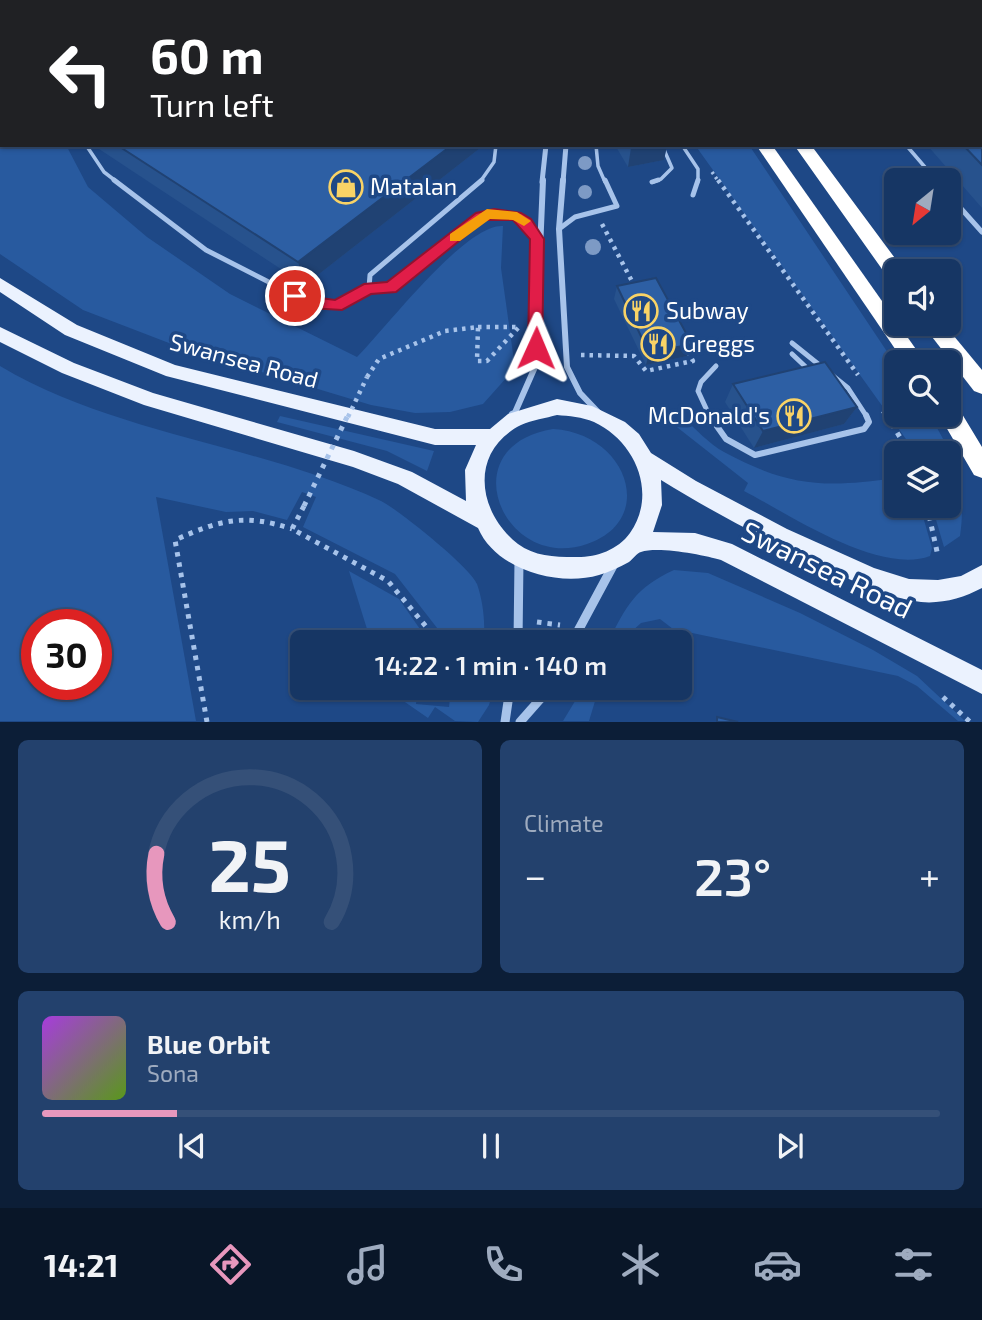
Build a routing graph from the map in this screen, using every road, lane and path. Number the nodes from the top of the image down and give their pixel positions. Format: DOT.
graph roads {
  1 [pos="87,147"];
  2 [pos="496,147"];
  3 [pos="545,147"];
  4 [pos="566,147"];
  5 [pos="596,147"];
  6 [pos="663,147"];
  7 [pos="683,147"];
  8 [pos="765,147"];
  9 [pos="803,147"];
  10 [pos="908,147"];
  11 [pos="708,166"];
  12 [pos="926,168"];
  13 [pos="652,182"];
  14 [pos="693,195"];
  15 [pos="961,209"];
  16 [pos="591,221"];
  17 [pos="559,229"];
  18 [pos="982,232"];
  19 [pos="537,239"];
  20 [pos="885,259"];
  21 [pos="0,284"];
  22 [pos="645,287"];
  23 [pos="369,288"];
  24 [pos="478,327"];
  25 [pos="0,334"];
  26 [pos="942,336"];
  27 [pos="682,340"];
  28 [pos="792,343"];
  29 [pos="907,350"];
  30 [pos="792,354"];
  31 [pos="581,355"];
  32 [pos="716,366"];
  33 [pos="817,376"];
  34 [pos="859,377"];
  35 [pos="827,383"];
  36 [pos="982,385"];
  37 [pos="844,386"];
  38 [pos="881,409"];
  39 [pos="604,418"];
  40 [pos="512,419"];
  41 [pos="958,427"];
  42 [pos="491,437"];
  43 [pos="902,441"];
  44 [pos="645,459"];
  45 [pos="982,468"];
  46 [pos="930,518"];
  47 [pos="482,520"];
  48 [pos="292,529"];
  49 [pos="628,549"];
  50 [pos="938,556"];
  51 [pos="519,557"];
  52 [pos="982,575"];
  53 [pos="537,622"];
  54 [pos="560,625"];
  55 [pos="429,630"];
  56 [pos="520,630"];
  57 [pos="579,630"];
  58 [pos="982,682"];
  59 [pos="943,697"];
  60 [pos="508,700"];
  61 [pos="541,700"];
  62 [pos="207,722"];
  63 [pos="505,722"];
  64 [pos="520,722"];
  65 [pos="970,722"];
  1 -- 23 [label="lane"];
  2 -- 23 [label="lane"];
  3 -- 19 [label="street"];
  4 -- 17 [label="street"];
  5 -- 17 [label="lane"];
  6 -- 13 [label="lane"];
  7 -- 14 [label="lane"];
  8 -- 29 [label="highway"];
  9 -- 20 [label="highway"];
  10 -- 12 [label="lane"];
  11 -- 34 [label="path"];
  15 -- 18 [label="lane"];
  16 -- 22 [label="path"];
  17 -- 39 [label="street"];
  19 -- 23 [label="lane"];
  19 -- 40 [label="street"];
  21 -- 42 [label="main road, Swansea Road"];
  24 -- 24 [label="path"];
  24 -- 48 [label="path, bridge"];
  25 -- 47 [label="main road, Swansea Road"];
  26 -- 36 [label="highway"];
  27 -- 31 [label="path"];
  28 -- 37 [label="lane"];
  30 -- 33 [label="lane"];
  32 -- 37 [label="lane"];
  35 -- 37 [label="lane"];
  38 -- 43 [label="path"];
  39 -- 40 [label="main road, Swansea Road"];
  39 -- 44 [label="main road, Swansea Road"];
  40 -- 42 [label="main road, Swansea Road"];
  41 -- 45 [label="highway"];
  42 -- 47 [label="main road, Swansea Road"];
  44 -- 49 [label="main road, Swansea Road"];
  44 -- 52 [label="main road, Swansea Road"];
  46 -- 50 [label="path"];
  47 -- 51 [label="main road, Swansea Road"];
  48 -- 55 [label="path"];
  48 -- 62 [label="path"];
  49 -- 51 [label="main road, Swansea Road"];
  49 -- 57 [label="street"];
  49 -- 58 [label="main road, Swansea Road"];
  51 -- 56 [label="street"];
  53 -- 54 [label="path"];
  59 -- 65 [label="path"];
  60 -- 63 [label="street"];
  61 -- 64 [label="street"];
}
